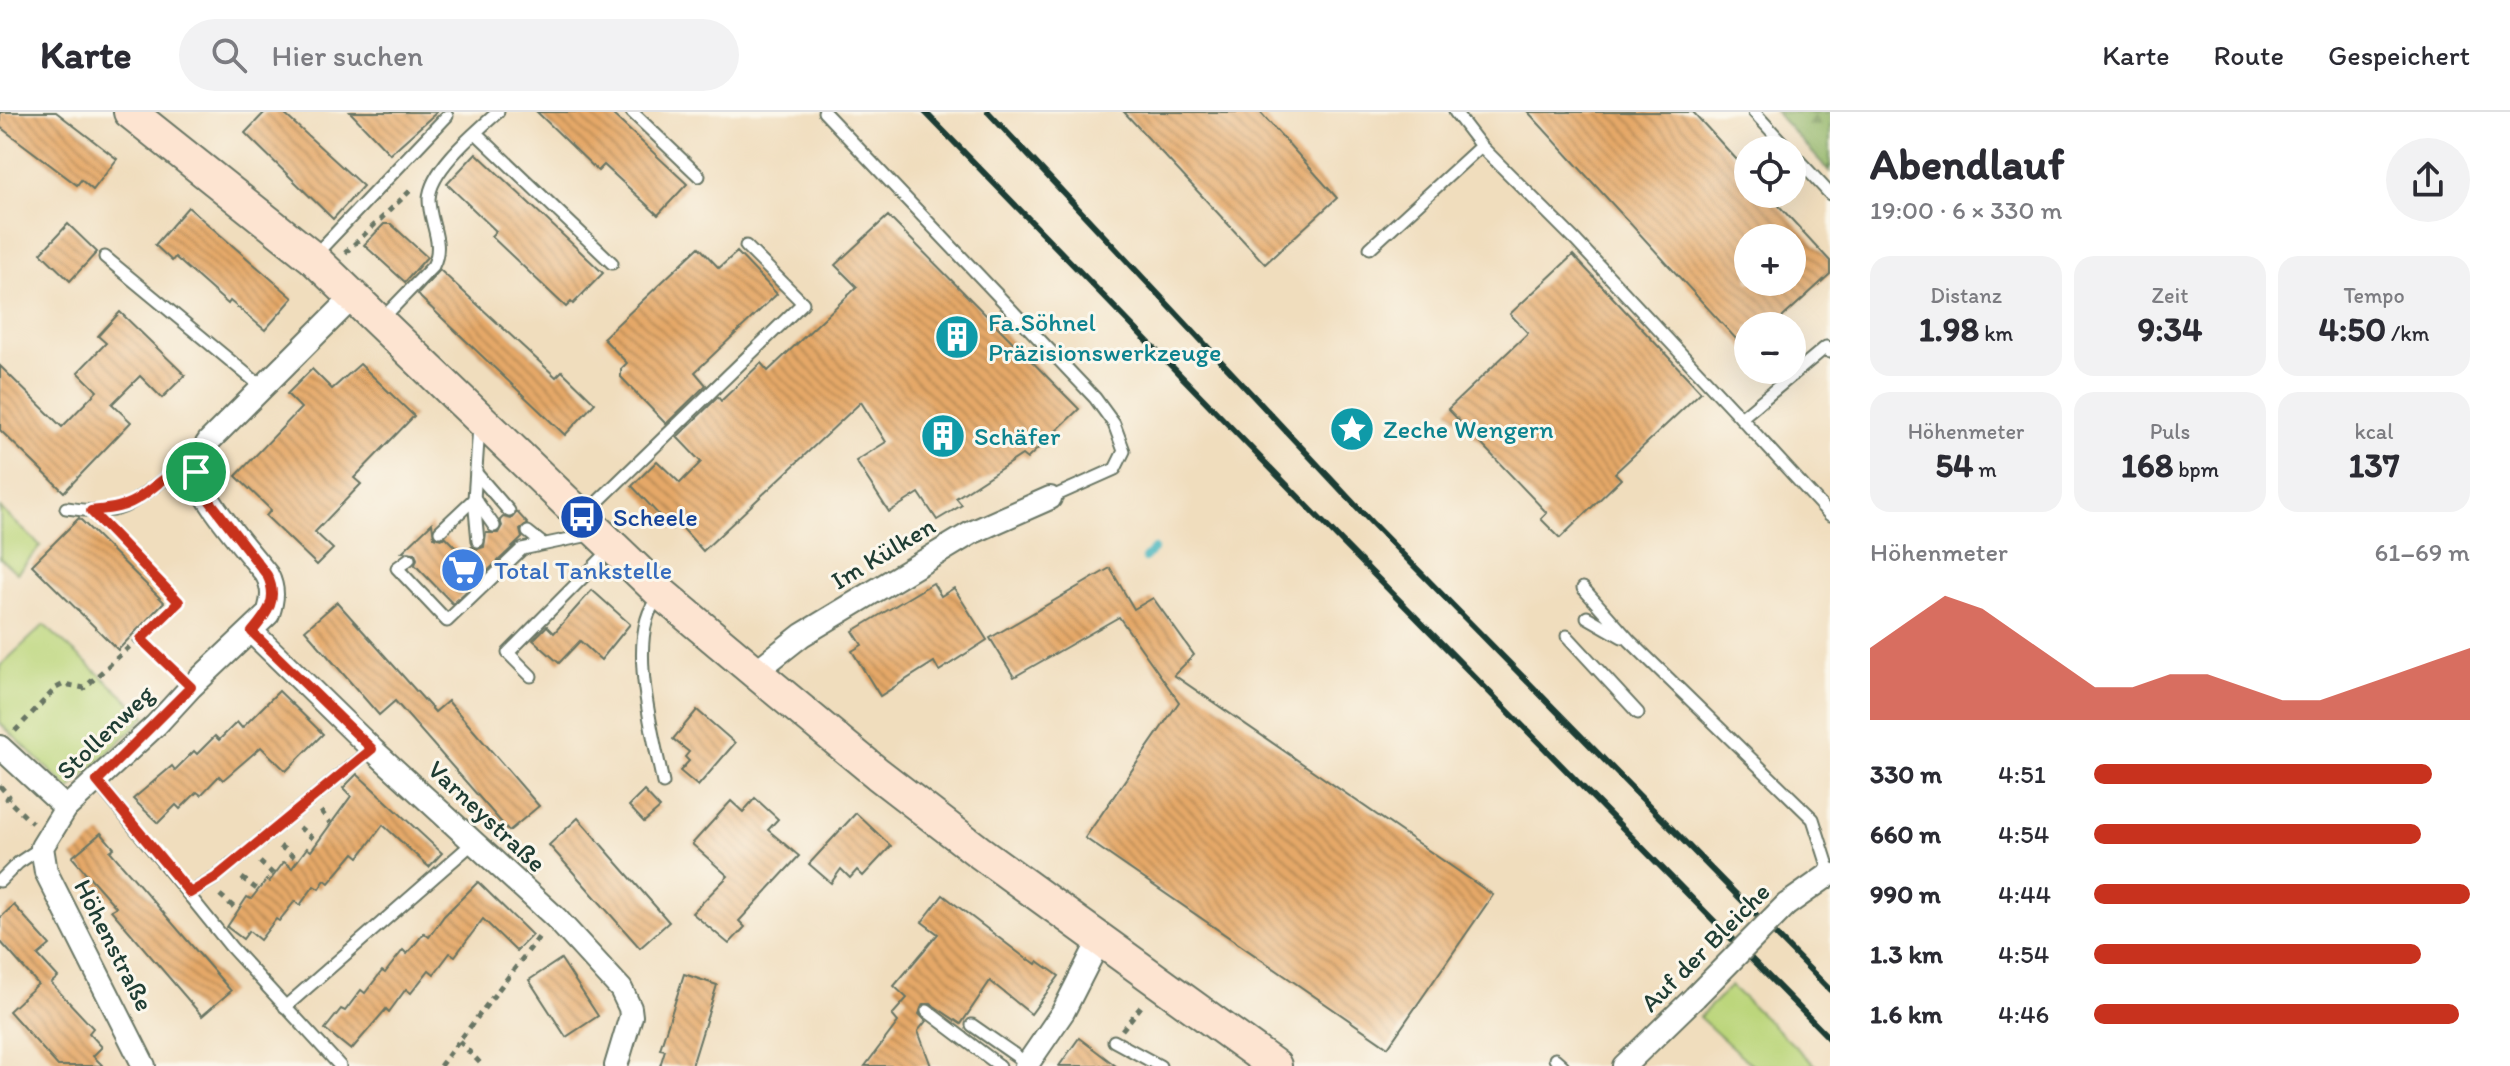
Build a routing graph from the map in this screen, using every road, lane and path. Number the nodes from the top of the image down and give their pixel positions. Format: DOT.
graph roads {
  1 [pos="130,112"];
  2 [pos="498,112"];
  3 [pos="632,112"];
  4 [pos="824,112"];
  5 [pos="1455,112"];
  6 [pos="1754,112"];
  7 [pos="447,116"];
  8 [pos="476,133"];
  9 [pos="1776,136"];
  10 [pos="1481,146"];
  11 [pos="1806,169"];
  12 [pos="699,176"];
  13 [pos="435,177"];
  14 [pos="1830,194"];
  15 [pos="746,246"];
  16 [pos="1370,248"];
  17 [pos="105,257"];
  18 [pos="612,263"];
  19 [pos="320,264"];
  20 [pos="354,296"];
  21 [pos="380,320"];
  22 [pos="1830,352"];
  23 [pos="262,387"];
  24 [pos="480,417"];
  25 [pos="1741,418"];
  26 [pos="196,472"];
  27 [pos="476,473"];
  28 [pos="1050,498"];
  29 [pos="474,499"];
  30 [pos="66,508"];
  31 [pos="91,511"];
  32 [pos="509,511"];
  33 [pos="1830,515"];
  34 [pos="494,526"];
  35 [pos="440,531"];
  36 [pos="528,532"];
  37 [pos="598,532"];
  38 [pos="478,541"];
  39 [pos="543,544"];
  40 [pos="409,559"];
  41 [pos="1583,588"];
  42 [pos="662,594"];
  43 [pos="1587,617"];
  44 [pos="135,632"];
  45 [pos="252,632"];
  46 [pos="1567,636"];
  47 [pos="141,639"];
  48 [pos="1630,641"];
  49 [pos="755,672"];
  50 [pos="531,676"];
  51 [pos="191,687"];
  52 [pos="1638,713"];
  53 [pos="6,741"];
  54 [pos="372,749"];
  55 [pos="97,781"];
  56 [pos="663,783"];
  57 [pos="0,786"];
  58 [pos="66,808"];
  59 [pos="46,841"];
  60 [pos="474,842"];
  61 [pos="1830,873"];
  62 [pos="0,881"];
  63 [pos="190,893"];
  64 [pos="556,918"];
  65 [pos="1099,941"];
  66 [pos="285,1007"];
  67 [pos="1140,1007"];
  68 [pos="927,1011"];
  69 [pos="1130,1020"];
  70 [pos="972,1025"];
  71 [pos="459,1041"];
  72 [pos="1114,1041"];
  73 [pos="1027,1065"];
  74 [pos="144,1066"];
  75 [pos="340,1066"];
  76 [pos="440,1066"];
  77 [pos="483,1066"];
  78 [pos="616,1066"];
  79 [pos="1000,1066"];
  80 [pos="1160,1066"];
  81 [pos="1275,1066"];
  82 [pos="1624,1066"];
  1 -- 19 [label="main road"];
  2 -- 8 [label="lane"];
  3 -- 12 [label="lane"];
  4 -- 28 [label="lane"];
  5 -- 10 [label="lane"];
  6 -- 9 [label="lane"];
  7 -- 19 [label="lane"];
  8 -- 13 [label="lane"];
  8 -- 18 [label="lane"];
  10 -- 16 [label="lane"];
  10 -- 25 [label="lane"];
  11 -- 14 [label="lane"];
  13 -- 19 [label="path"];
  13 -- 21 [label="lane"];
  15 -- 37 [label="lane"];
  17 -- 23 [label="lane"];
  19 -- 20 [label="main road"];
  20 -- 21 [label="main road"];
  20 -- 23 [label="street"];
  21 -- 24 [label="main road"];
  22 -- 25 [label="lane"];
  23 -- 26 [label="street"];
  24 -- 27 [label="lane"];
  24 -- 37 [label="main road"];
  25 -- 33 [label="lane"];
  26 -- 31 [label="lane"];
  26 -- 45 [label="street, Stollenweg"];
  27 -- 29 [label="lane"];
  27 -- 32 [label="lane"];
  28 -- 49 [label="street, Im Külken"];
  29 -- 34 [label="lane"];
  29 -- 35 [label="lane"];
  29 -- 38 [label="lane"];
  30 -- 31 [label="lane"];
  31 -- 47 [label="path"];
  36 -- 39 [label="lane"];
  37 -- 39 [label="lane"];
  37 -- 42 [label="main road"];
  37 -- 50 [label="lane"];
  39 -- 40 [label="lane"];
  41 -- 48 [label="lane"];
  42 -- 49 [label="main road"];
  42 -- 56 [label="lane"];
  43 -- 48 [label="lane"];
  44 -- 47 [label="path"];
  45 -- 51 [label="street, Stollenweg"];
  45 -- 54 [label="street, Varneystraße"];
  46 -- 52 [label="lane"];
  47 -- 51 [label="path"];
  47 -- 53 [label="path"];
  48 -- 61 [label="lane"];
  49 -- 65 [label="main road"];
  51 -- 55 [label="street, Stollenweg"];
  53 -- 58 [label="street"];
  54 -- 60 [label="street, Varneystraße"];
  54 -- 63 [label="lane"];
  55 -- 58 [label="street, Stollenweg"];
  55 -- 63 [label="lane"];
  57 -- 59 [label="path"];
  58 -- 59 [label="street, Stollenweg"];
  59 -- 62 [label="lane"];
  59 -- 74 [label="street, Höhenstraße"];
  60 -- 64 [label="street, Varneystraße"];
  60 -- 66 [label="lane"];
  61 -- 82 [label="street, Auf der Bleiche, bridge"];
  63 -- 66 [label="lane"];
  64 -- 71 [label="path"];
  64 -- 78 [label="street, Varneystraße"];
  65 -- 73 [label="street"];
  65 -- 81 [label="main road"];
  66 -- 75 [label="lane"];
  67 -- 69 [label="path"];
  68 -- 79 [label="lane"];
  70 -- 73 [label="lane"];
  71 -- 76 [label="path"];
  71 -- 77 [label="path"];
  72 -- 80 [label="lane"];
}
